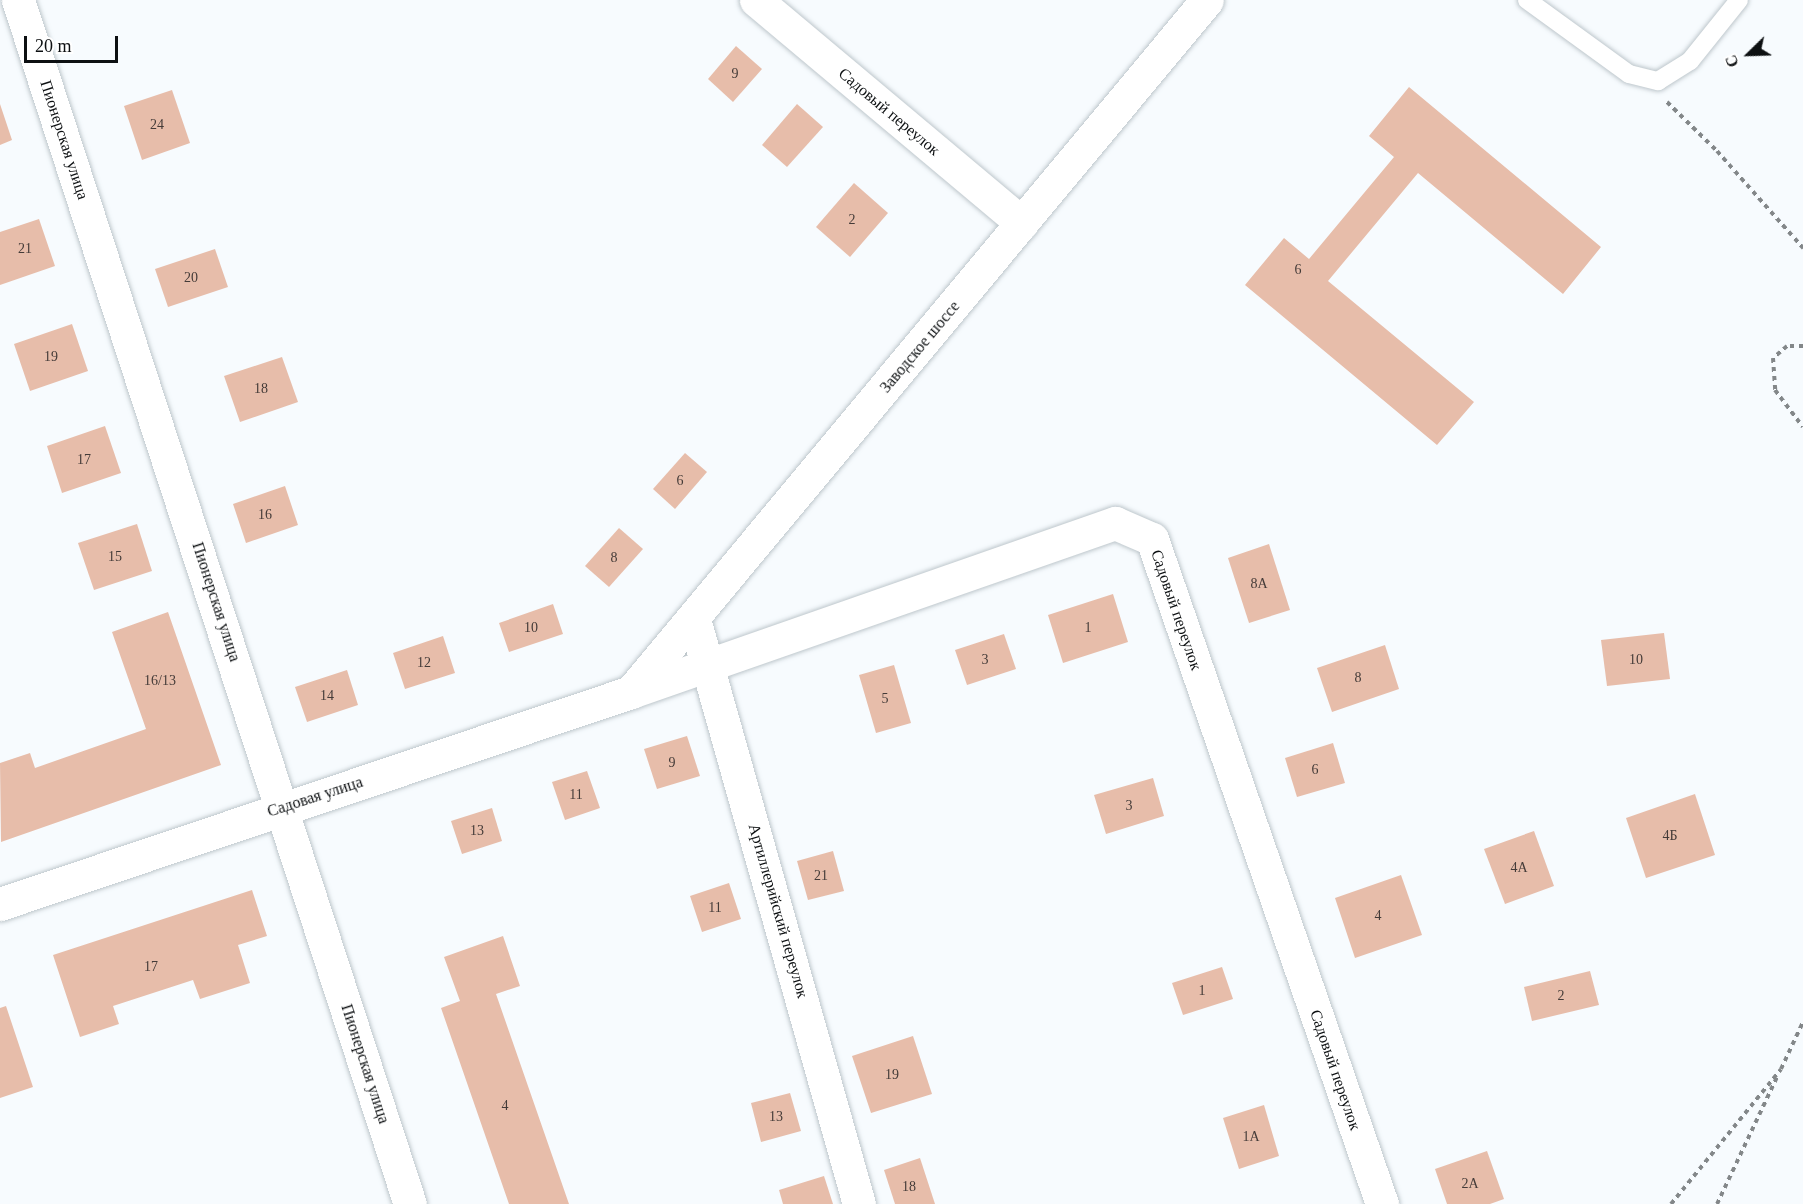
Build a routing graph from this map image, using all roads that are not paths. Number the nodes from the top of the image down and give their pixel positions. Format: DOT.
graph roads {
  1 [pos="18,0"];
  2 [pos="756,0"];
  3 [pos="1207,0"];
  4 [pos="1527,0"];
  5 [pos="1739,0"];
  6 [pos="1022,223"];
  7 [pos="694,620"];
  8 [pos="707,665"];
  9 [pos="631,692"];
  10 [pos="283,807"];
  11 [pos="0,904"];
  12 [pos="410,1204"];
  13 [pos="859,1204"];
  14 [pos="1382,1204"];
  1 -- 10 [label="street, Пионерская улица"];
  2 -- 6 [label="street, Садовый переулок"];
  3 -- 6 [label="street, Заводское шоссе"];
  4 -- 5 [label="lane"];
  6 -- 7 [label="street, Заводское шоссе"];
  7 -- 8 [label="street, Артиллерийский переулок"];
  7 -- 9 [label="street, Заводское шоссе"];
  8 -- 9 [label="street, Садовый переулок"];
  8 -- 13 [label="street, Артиллерийский переулок"];
  8 -- 14 [label="street, Садовый переулок"];
  9 -- 10 [label="street, Садовая улица"];
  10 -- 11 [label="street, Садовая улица"];
  10 -- 12 [label="street, Пионерская улица"];
}
